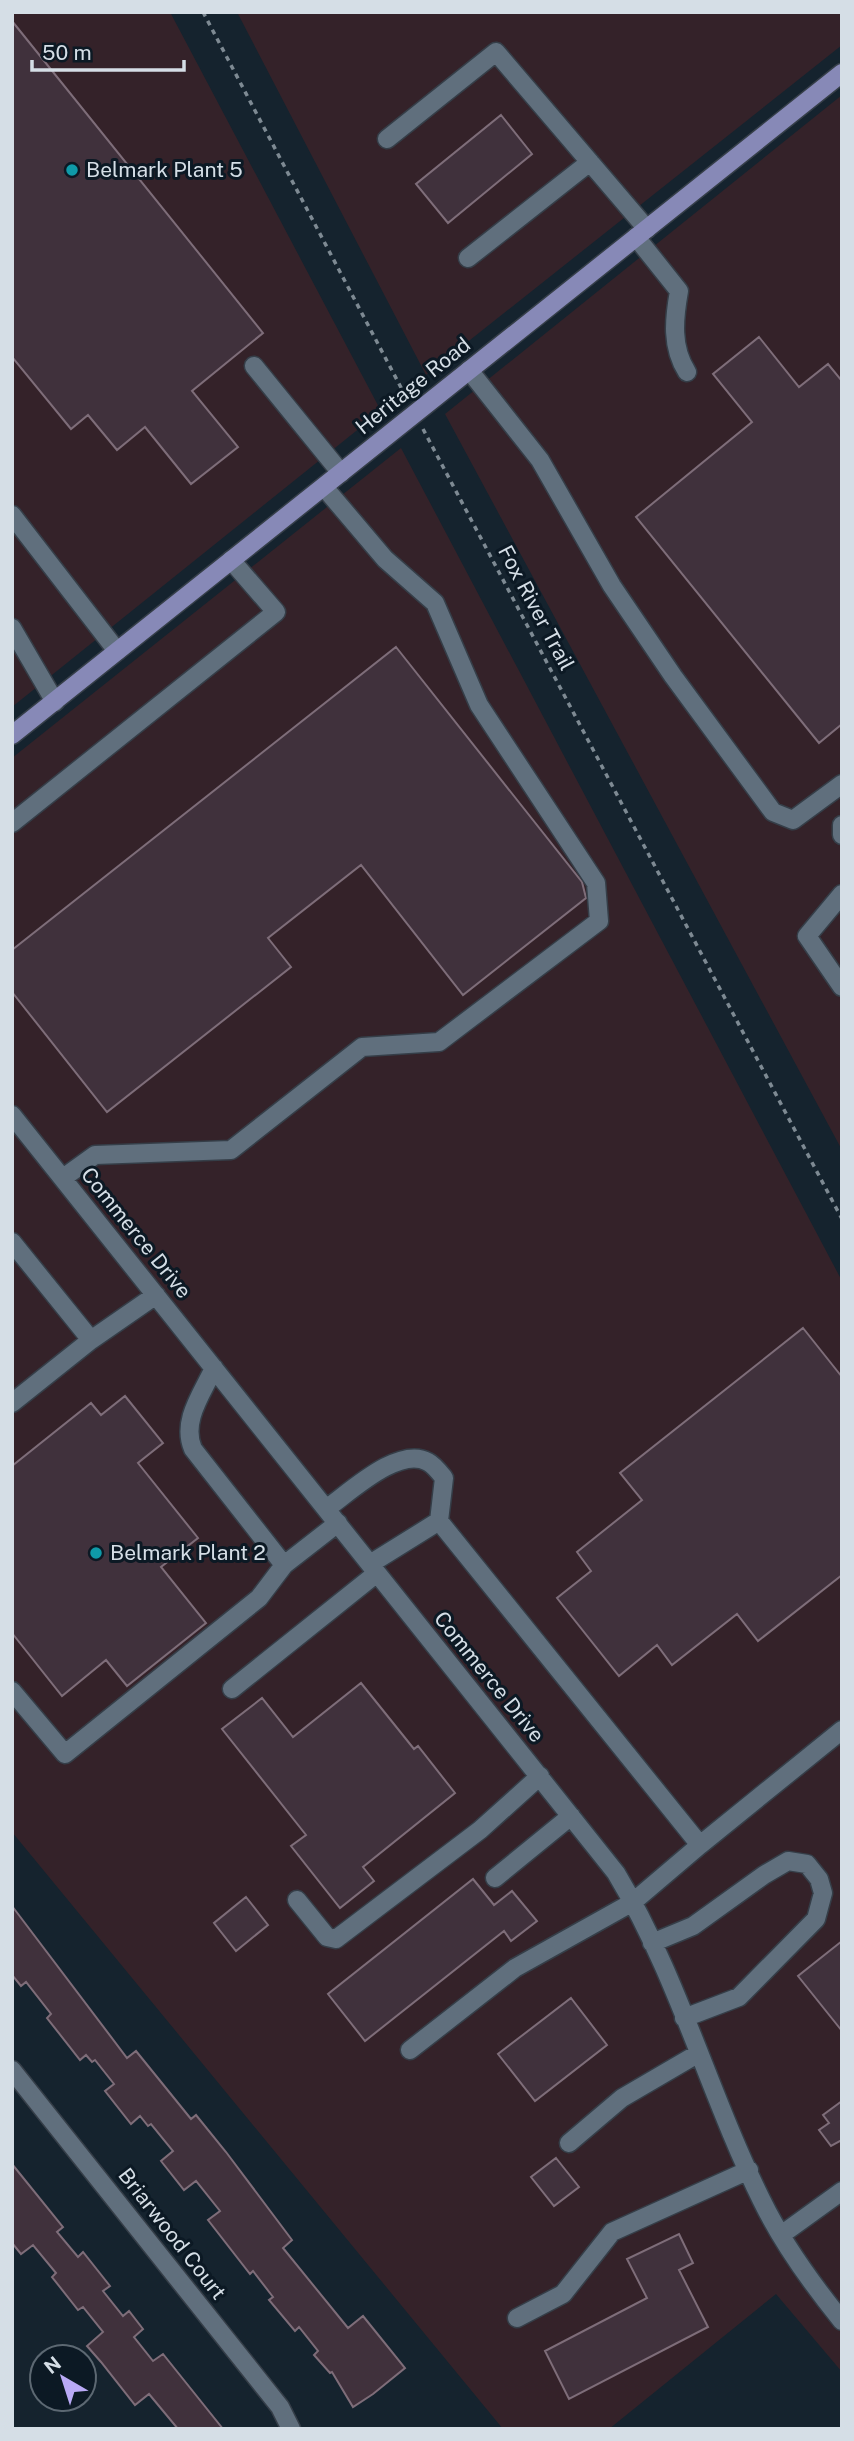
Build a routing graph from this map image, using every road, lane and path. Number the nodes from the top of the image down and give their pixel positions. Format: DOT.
graph roads {
  1 [pos="203,12"];
  2 [pos="842,73"];
  3 [pos="387,139"];
  4 [pos="590,162"];
  5 [pos="642,233"];
  6 [pos="468,258"];
  7 [pos="254,366"];
  8 [pos="469,370"];
  9 [pos="687,372"];
  10 [pos="415,414"];
  11 [pos="341,473"];
  12 [pos="324,487"];
  13 [pos="12,515"];
  14 [pos="231,560"];
  15 [pos="12,628"];
  16 [pos="117,651"];
  17 [pos="55,702"];
  18 [pos="12,735"];
  19 [pos="842,784"];
  20 [pos="12,822"];
  21 [pos="842,825"];
  22 [pos="842,835"];
  23 [pos="842,894"];
  24 [pos="842,987"];
  25 [pos="12,1115"];
  26 [pos="63,1178"];
  27 [pos="842,1219"];
  28 [pos="12,1242"];
  29 [pos="156,1295"];
  30 [pos="91,1340"];
  31 [pos="214,1368"];
  32 [pos="12,1403"];
  33 [pos="332,1516"];
  34 [pos="439,1521"];
  35 [pos="284,1565"];
  36 [pos="374,1569"];
  37 [pos="232,1689"];
  38 [pos="12,1691"];
  39 [pos="842,1730"];
  40 [pos="540,1776"];
  41 [pos="571,1816"];
  42 [pos="700,1845"];
  43 [pos="495,1878"];
  44 [pos="297,1900"];
  45 [pos="633,1902"];
  46 [pos="652,1943"];
  47 [pos="684,2018"];
  48 [pos="410,2050"];
  49 [pos="699,2053"];
  50 [pos="12,2070"];
  51 [pos="569,2143"];
  52 [pos="749,2170"];
  53 [pos="842,2191"];
  54 [pos="781,2235"];
  55 [pos="517,2318"];
  56 [pos="842,2321"];
  57 [pos="291,2429"];
  1 -- 10 [label="path, Fox River Trail"];
  2 -- 5 [label="main road, Heritage Road"];
  3 -- 4 [label="street"];
  4 -- 5 [label="street"];
  4 -- 6 [label="street"];
  5 -- 8 [label="main road, Heritage Road"];
  5 -- 9 [label="street"];
  7 -- 11 [label="street"];
  8 -- 10 [label="main road, Heritage Road"];
  8 -- 19 [label="street"];
  10 -- 11 [label="main road, Heritage Road"];
  10 -- 27 [label="path, Fox River Trail"];
  11 -- 12 [label="main road, Heritage Road"];
  12 -- 14 [label="main road, Heritage Road"];
  12 -- 26 [label="street"];
  13 -- 16 [label="street"];
  14 -- 16 [label="main road, Heritage Road"];
  14 -- 20 [label="street"];
  15 -- 17 [label="street"];
  16 -- 17 [label="main road, Heritage Road"];
  17 -- 18 [label="main road, Heritage Road"];
  21 -- 22 [label="street"];
  23 -- 24 [label="street"];
  25 -- 26 [label="street, Commerce Drive"];
  26 -- 29 [label="street, Commerce Drive"];
  28 -- 30 [label="street"];
  29 -- 30 [label="street"];
  29 -- 31 [label="street, Commerce Drive"];
  30 -- 32 [label="street"];
  31 -- 33 [label="street, Commerce Drive"];
  31 -- 35 [label="street"];
  33 -- 34 [label="street"];
  33 -- 35 [label="street"];
  33 -- 36 [label="street, Commerce Drive"];
  34 -- 36 [label="street"];
  34 -- 42 [label="street"];
  35 -- 38 [label="street"];
  36 -- 37 [label="street"];
  36 -- 40 [label="street, Commerce Drive"];
  39 -- 42 [label="street"];
  40 -- 41 [label="street, Commerce Drive"];
  40 -- 44 [label="street"];
  41 -- 43 [label="street"];
  41 -- 45 [label="street, Commerce Drive"];
  42 -- 45 [label="street"];
  45 -- 46 [label="street, Commerce Drive"];
  45 -- 48 [label="street"];
  46 -- 47 [label="street, Commerce Drive"];
  46 -- 47 [label="street"];
  47 -- 49 [label="street, Commerce Drive"];
  49 -- 51 [label="street"];
  49 -- 52 [label="street, Commerce Drive"];
  50 -- 57 [label="street, Briarwood Court"];
  52 -- 54 [label="street, Commerce Drive"];
  52 -- 55 [label="street"];
  53 -- 54 [label="street"];
  54 -- 56 [label="street, Commerce Drive"];
}
